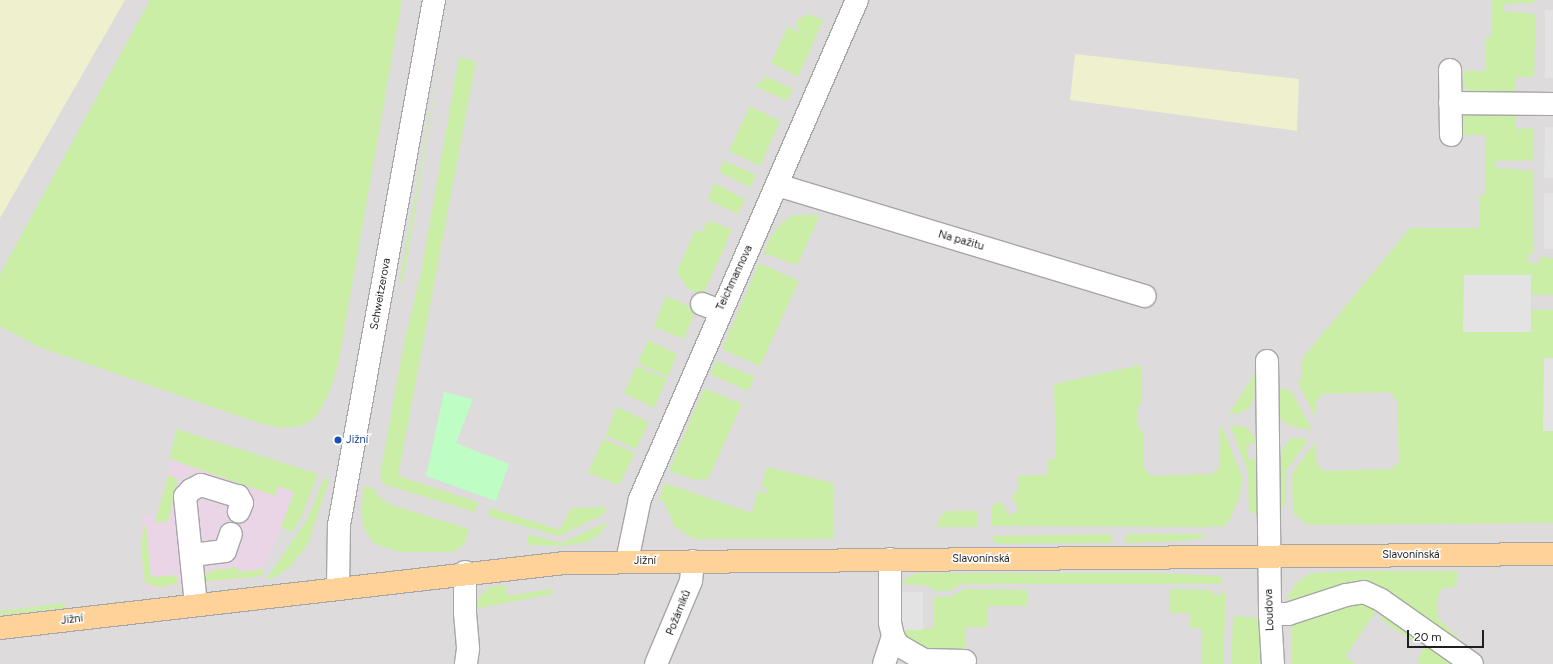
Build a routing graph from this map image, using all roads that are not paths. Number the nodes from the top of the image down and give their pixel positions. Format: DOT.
graph roads {
  1 [pos="434,0"];
  2 [pos="857,0"];
  3 [pos="1450,70"];
  4 [pos="1450,103"];
  5 [pos="1553,104"];
  6 [pos="1451,135"];
  7 [pos="777,185"];
  8 [pos="1145,296"];
  9 [pos="1267,360"];
  10 [pos="239,511"];
  11 [pos="231,534"];
  12 [pos="1553,554"];
  13 [pos="192,555"];
  14 [pos="1269,556"];
  15 [pos="890,559"];
  16 [pos="627,561"];
  17 [pos="693,561"];
  18 [pos="465,572"];
  19 [pos="338,588"];
  20 [pos="196,605"];
  21 [pos="1270,614"];
  22 [pos="0,628"];
  23 [pos="893,636"];
  24 [pos="965,662"];
  25 [pos="466,664"];
  26 [pos="656,664"];
  27 [pos="884,664"];
  28 [pos="1273,664"];
  29 [pos="1472,664"];
  1 -- 19 [label="street, Schweitzerova"];
  2 -- 7 [label="street, Teichmannova"];
  3 -- 4 [label="street"];
  4 -- 5 [label="street"];
  4 -- 6 [label="street"];
  7 -- 8 [label="street, Na pažitu"];
  7 -- 16 [label="street, Teichmannova"];
  9 -- 14 [label="street"];
  10 -- 13 [label="street"];
  11 -- 13 [label="street"];
  12 -- 14 [label="main road, Slavonínská"];
  13 -- 20 [label="street"];
  14 -- 15 [label="main road, Slavonínská"];
  14 -- 21 [label="street, Loudova"];
  15 -- 17 [label="main road, Slavonínská"];
  15 -- 23 [label="street"];
  16 -- 17 [label="main road, Jižní"];
  16 -- 18 [label="main road, Jižní"];
  17 -- 26 [label="street, Požárníků"];
  18 -- 19 [label="main road, Jižní"];
  18 -- 25 [label="street"];
  19 -- 20 [label="main road, Jižní"];
  20 -- 22 [label="main road, Jižní"];
  21 -- 28 [label="street, Loudova"];
  21 -- 29 [label="street"];
  23 -- 24 [label="street"];
  23 -- 27 [label="street"];
}
